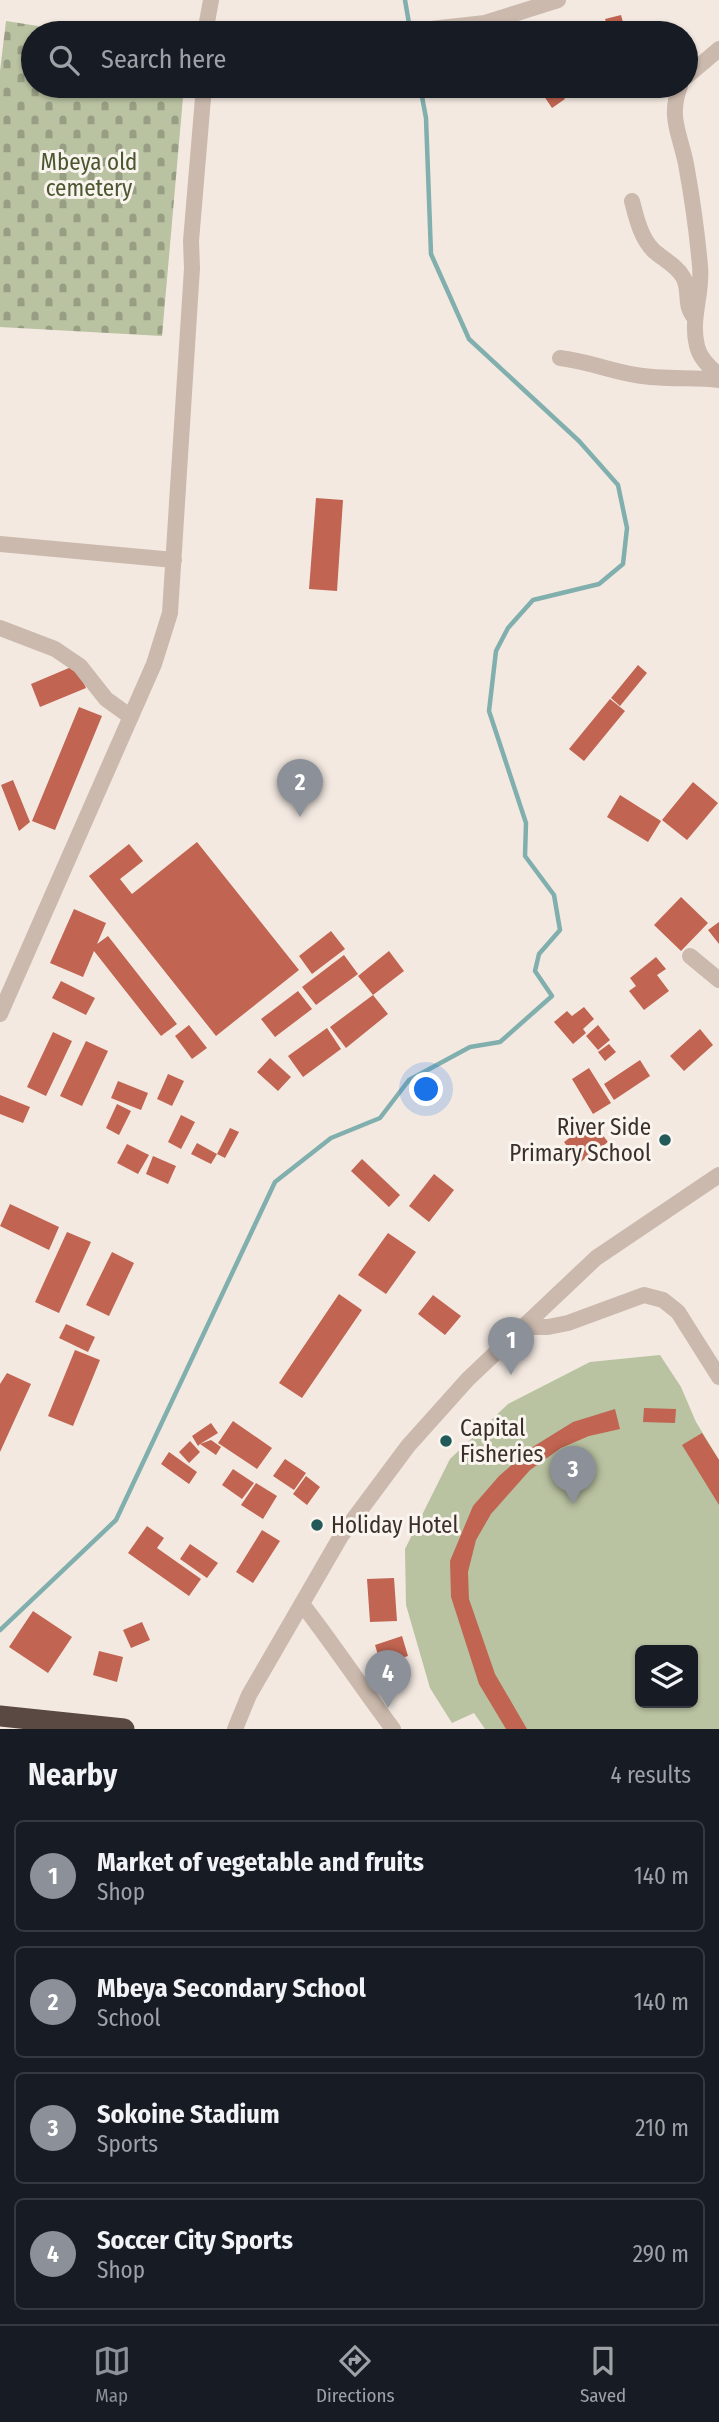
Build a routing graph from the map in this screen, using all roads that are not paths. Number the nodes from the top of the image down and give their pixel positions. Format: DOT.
graph roads {
  1 [pos="211,0"];
  2 [pos="551,1"];
  3 [pos="207,21"];
  4 [pos="491,21"];
  5 [pos="719,49"];
  6 [pos="698,67"];
  7 [pos="203,98"];
  8 [pos="676,98"];
  9 [pos="632,201"];
  10 [pos="695,318"];
  11 [pos="560,358"];
  12 [pos="719,378"];
  13 [pos="0,544"];
  14 [pos="174,560"];
  15 [pos="0,628"];
  16 [pos="131,717"];
  17 [pos="690,956"];
  18 [pos="719,980"];
  19 [pos="4,994"];
  20 [pos="0,1014"];
  21 [pos="719,1175"];
  22 [pos="522,1327"];
  23 [pos="719,1377"];
  24 [pos="302,1604"];
  25 [pos="0,1716"];
  26 [pos="124,1729"];
  27 [pos="235,1729"];
  28 [pos="393,1729"];
  1 -- 3 [label="street"];
  2 -- 4 [label="street"];
  5 -- 6 [label="street"];
  7 -- 14 [label="street"];
  8 -- 10 [label="street"];
  9 -- 10 [label="street"];
  10 -- 12 [label="street"];
  11 -- 12 [label="street"];
  13 -- 14 [label="street"];
  14 -- 16 [label="street"];
  15 -- 16 [label="street"];
  16 -- 19 [label="street"];
  17 -- 18 [label="street"];
  19 -- 20 [label="street"];
  21 -- 22 [label="street"];
  22 -- 23 [label="street"];
  22 -- 24 [label="street"];
  24 -- 27 [label="street"];
  24 -- 28 [label="street"];
  25 -- 26 [label="highway"];
}
